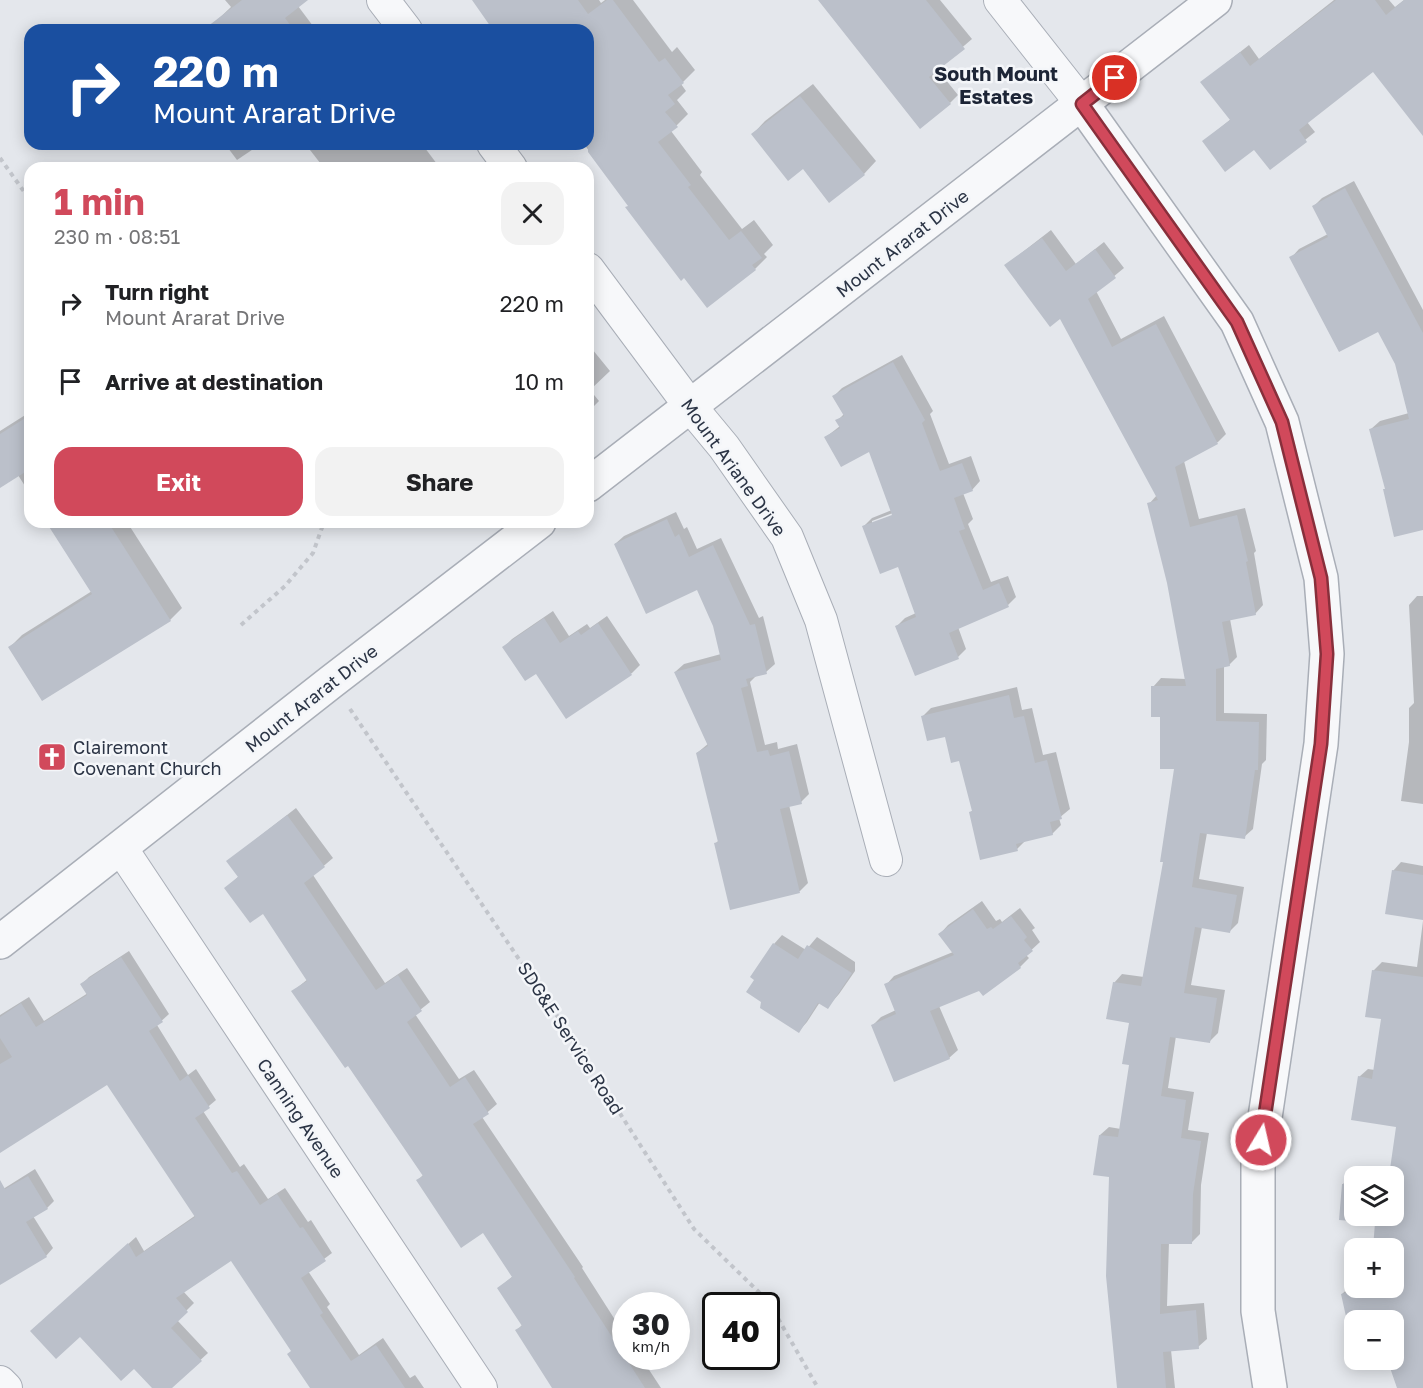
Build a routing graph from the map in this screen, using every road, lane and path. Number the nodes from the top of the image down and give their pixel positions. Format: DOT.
graph roads {
  1 [pos="383,0"];
  2 [pos="1000,0"];
  3 [pos="1215,0"];
  4 [pos="401,24"];
  5 [pos="1082,104"];
  6 [pos="0,158"];
  7 [pos="24,192"];
  8 [pos="594,277"];
  9 [pos="690,406"];
  10 [pos="594,480"];
  11 [pos="322,528"];
  12 [pos="531,528"];
  13 [pos="241,625"];
  14 [pos="331,682"];
  15 [pos="121,848"];
  16 [pos="886,860"];
  17 [pos="0,942"];
  18 [pos="0,1382"];
  19 [pos="6,1388"];
  20 [pos="481,1388"];
  21 [pos="818,1388"];
  22 [pos="1270,1388"];
  1 -- 4 [label="street"];
  2 -- 5 [label="street"];
  3 -- 5 [label="street, Mount Ararat Drive"];
  5 -- 9 [label="street, Mount Ararat Drive"];
  5 -- 22 [label="street"];
  6 -- 7 [label="path"];
  8 -- 9 [label="street, Mount Ariane Drive"];
  9 -- 10 [label="street, Mount Ararat Drive"];
  9 -- 16 [label="street, Mount Ariane Drive"];
  11 -- 13 [label="path"];
  12 -- 14 [label="street, Mount Ararat Drive"];
  14 -- 15 [label="street, Mount Ararat Drive"];
  14 -- 21 [label="path, SDG&E Service Road"];
  15 -- 17 [label="street, Mount Ararat Drive"];
  15 -- 20 [label="street, Canning Avenue"];
  18 -- 19 [label="street"];
}
